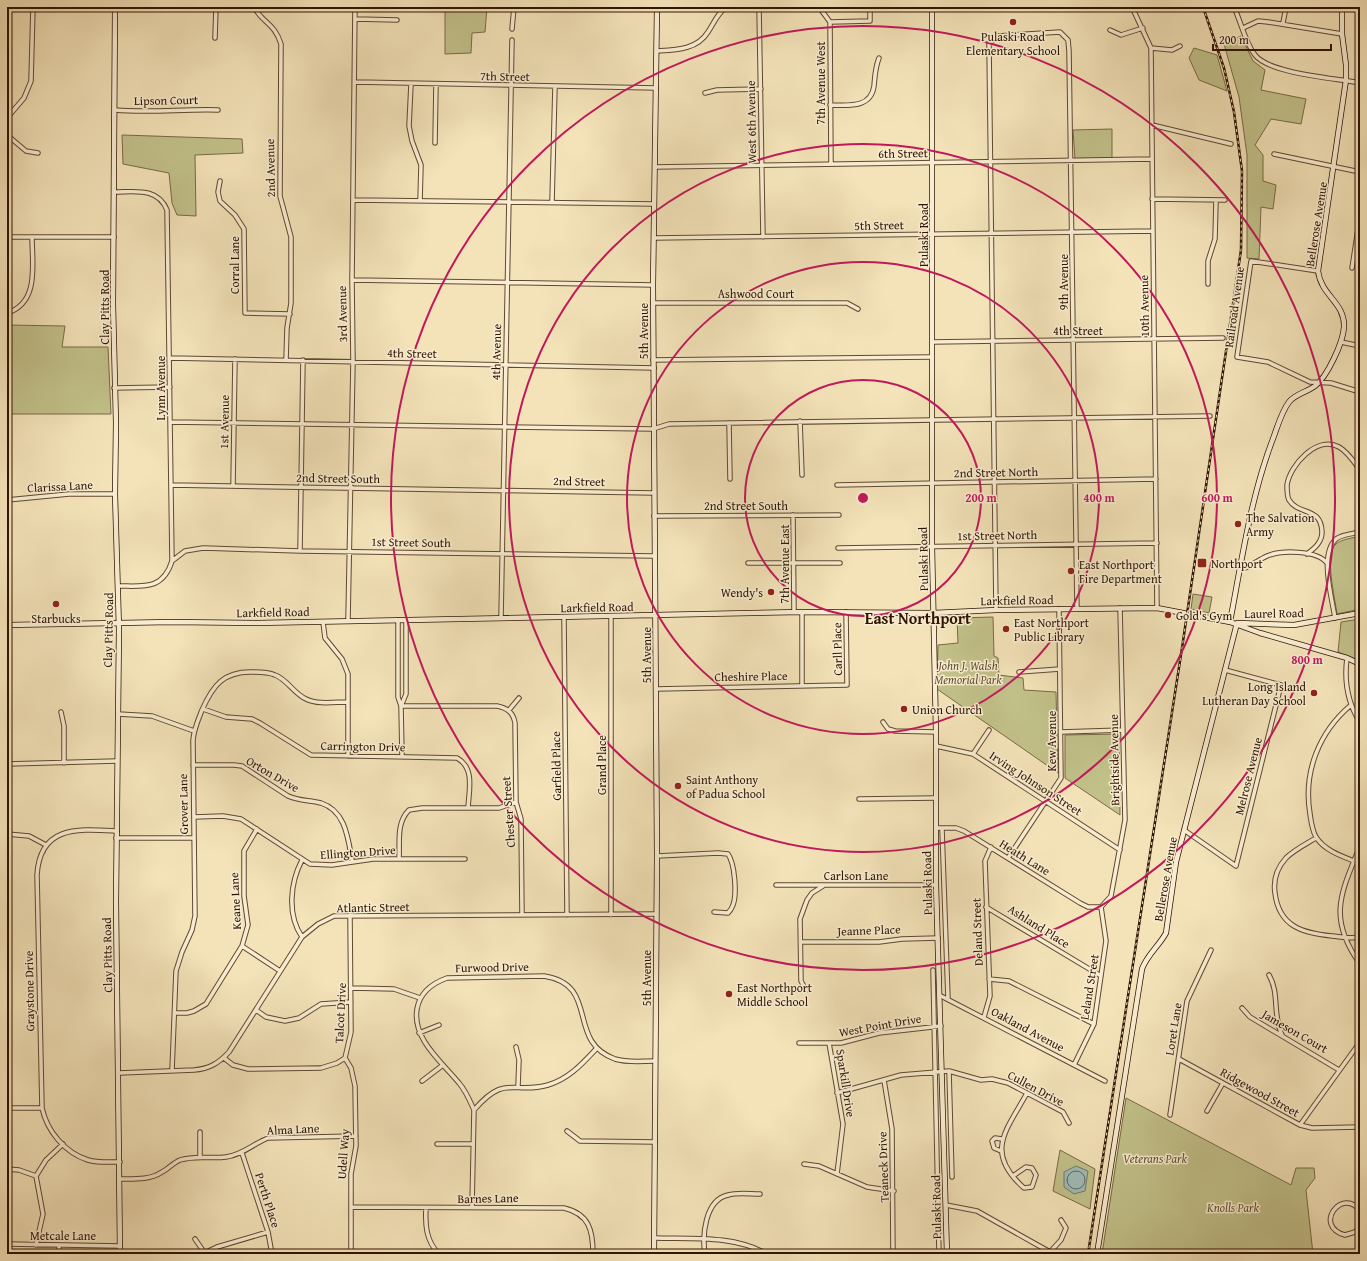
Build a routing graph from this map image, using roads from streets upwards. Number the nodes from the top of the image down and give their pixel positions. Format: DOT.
graph roads {
  1 [pos="33,7"];
  2 [pos="115,7"];
  3 [pos="216,7"];
  4 [pos="254,7"];
  5 [pos="355,7"];
  6 [pos="514,7"];
  7 [pos="572,7"];
  8 [pos="636,7"];
  9 [pos="657,7"];
  10 [pos="726,7"];
  11 [pos="759,7"];
  12 [pos="819,7"];
  13 [pos="870,7"];
  14 [pos="932,7"];
  15 [pos="1132,7"];
  16 [pos="1234,7"];
  17 [pos="1286,7"];
  18 [pos="1343,8"];
  19 [pos="356,19"];
  20 [pos="398,20"];
  21 [pos="830,22"];
  22 [pos="1283,23"];
  23 [pos="1143,28"];
  24 [pos="1243,28"];
  25 [pos="512,29"];
  26 [pos="1110,30"];
  27 [pos="1342,34"];
  28 [pos="215,38"];
  29 [pos="512,40"];
  30 [pos="1180,46"];
  31 [pos="1151,48"];
  32 [pos="657,51"];
  33 [pos="879,58"];
  34 [pos="1346,80"];
  35 [pos="355,82"];
  36 [pos="1360,83"];
  37 [pos="411,84"];
  38 [pos="436,84"];
  39 [pos="510,86"];
  40 [pos="555,86"];
  41 [pos="656,88"];
  42 [pos="761,89"];
  43 [pos="706,93"];
  44 [pos="830,105"];
  45 [pos="115,110"];
  46 [pos="218,110"];
  47 [pos="7,111"];
  48 [pos="11,114"];
  49 [pos="7,118"];
  50 [pos="1152,124"];
  51 [pos="7,135"];
  52 [pos="435,143"];
  53 [pos="1231,144"];
  54 [pos="38,153"];
  55 [pos="1274,154"];
  56 [pos="1071,160"];
  57 [pos="1152,160"];
  58 [pos="933,162"];
  59 [pos="990,162"];
  60 [pos="831,164"];
  61 [pos="762,165"];
  62 [pos="1335,166"];
  63 [pos="655,167"];
  64 [pos="1360,172"];
  65 [pos="220,181"];
  66 [pos="115,192"];
  67 [pos="353,200"];
  68 [pos="1152,200"];
  69 [pos="1225,200"];
  70 [pos="420,201"];
  71 [pos="1216,201"];
  72 [pos="508,202"];
  73 [pos="552,202"];
  74 [pos="654,204"];
  75 [pos="1360,216"];
  76 [pos="1153,231"];
  77 [pos="1072,232"];
  78 [pos="991,233"];
  79 [pos="932,234"];
  80 [pos="7,237"];
  81 [pos="32,237"];
  82 [pos="763,237"];
  83 [pos="114,238"];
  84 [pos="654,238"];
  85 [pos="1352,268"];
  86 [pos="1318,271"];
  87 [pos="352,280"];
  88 [pos="507,283"];
  89 [pos="1208,284"];
  90 [pos="653,285"];
  91 [pos="654,303"];
  92 [pos="858,309"];
  93 [pos="7,313"];
  94 [pos="290,314"];
  95 [pos="1223,338"];
  96 [pos="1154,339"];
  97 [pos="1073,340"];
  98 [pos="992,341"];
  99 [pos="932,342"];
  100 [pos="1340,342"];
  101 [pos="1360,346"];
  102 [pos="932,357"];
  103 [pos="170,358"];
  104 [pos="235,359"];
  105 [pos="286,360"];
  106 [pos="304,360"];
  107 [pos="653,360"];
  108 [pos="353,362"];
  109 [pos="506,364"];
  110 [pos="654,368"];
  111 [pos="1321,381"];
  112 [pos="170,387"];
  113 [pos="114,388"];
  114 [pos="1360,392"];
  115 [pos="1210,416"];
  116 [pos="1155,417"];
  117 [pos="1074,418"];
  118 [pos="993,419"];
  119 [pos="932,420"];
  120 [pos="800,421"];
  121 [pos="170,422"];
  122 [pos="234,422"];
  123 [pos="729,423"];
  124 [pos="302,424"];
  125 [pos="352,425"];
  126 [pos="504,428"];
  127 [pos="653,428"];
  128 [pos="1360,470"];
  129 [pos="802,475"];
  130 [pos="730,479"];
  131 [pos="1156,480"];
  132 [pos="1074,481"];
  133 [pos="994,482"];
  134 [pos="932,483"];
  135 [pos="171,485"];
  136 [pos="837,485"];
  137 [pos="233,486"];
  138 [pos="302,488"];
  139 [pos="351,488"];
  140 [pos="504,490"];
  141 [pos="654,493"];
  142 [pos="115,494"];
  143 [pos="7,500"];
  144 [pos="793,515"];
  145 [pos="838,515"];
  146 [pos="654,516"];
  147 [pos="1360,532"];
  148 [pos="1157,542"];
  149 [pos="1076,544"];
  150 [pos="995,545"];
  151 [pos="932,546"];
  152 [pos="838,548"];
  153 [pos="300,551"];
  154 [pos="350,551"];
  155 [pos="502,554"];
  156 [pos="1307,554"];
  157 [pos="654,556"];
  158 [pos="172,561"];
  159 [pos="840,563"];
  160 [pos="1327,563"];
  161 [pos="748,564"];
  162 [pos="794,564"];
  163 [pos="1240,570"];
  164 [pos="119,586"];
  165 [pos="1076,608"];
  166 [pos="1120,608"];
  167 [pos="1157,608"];
  168 [pos="1059,609"];
  169 [pos="996,610"];
  170 [pos="794,612"];
  171 [pos="802,612"];
  172 [pos="846,612"];
  173 [pos="934,613"];
  174 [pos="1360,613"];
  175 [pos="655,615"];
  176 [pos="611,616"];
  177 [pos="501,618"];
  178 [pos="564,618"];
  179 [pos="1335,618"];
  180 [pos="348,620"];
  181 [pos="398,620"];
  182 [pos="406,620"];
  183 [pos="323,622"];
  184 [pos="1230,622"];
  185 [pos="119,623"];
  186 [pos="1237,624"];
  187 [pos="7,625"];
  188 [pos="398,650"];
  189 [pos="406,650"];
  190 [pos="1347,658"];
  191 [pos="1360,664"];
  192 [pos="1060,668"];
  193 [pos="1226,670"];
  194 [pos="1019,672"];
  195 [pos="802,685"];
  196 [pos="847,685"];
  197 [pos="656,689"];
  198 [pos="519,698"];
  199 [pos="348,702"];
  200 [pos="1351,705"];
  201 [pos="401,706"];
  202 [pos="203,709"];
  203 [pos="509,710"];
  204 [pos="61,712"];
  205 [pos="118,714"];
  206 [pos="882,722"];
  207 [pos="1360,722"];
  208 [pos="989,730"];
  209 [pos="1124,730"];
  210 [pos="194,731"];
  211 [pos="936,732"];
  212 [pos="1061,732"];
  213 [pos="936,746"];
  214 [pos="973,754"];
  215 [pos="348,756"];
  216 [pos="402,756"];
  217 [pos="117,761"];
  218 [pos="64,763"];
  219 [pos="7,764"];
  220 [pos="193,765"];
  221 [pos="935,798"];
  222 [pos="859,799"];
  223 [pos="516,802"];
  224 [pos="1046,802"];
  225 [pos="468,808"];
  226 [pos="194,817"];
  227 [pos="936,828"];
  228 [pos="257,829"];
  229 [pos="942,829"];
  230 [pos="1184,830"];
  231 [pos="117,831"];
  232 [pos="7,834"];
  233 [pos="116,838"];
  234 [pos="194,838"];
  235 [pos="1316,838"];
  236 [pos="46,845"];
  237 [pos="1360,846"];
  238 [pos="991,847"];
  239 [pos="730,849"];
  240 [pos="1120,850"];
  241 [pos="728,854"];
  242 [pos="657,856"];
  243 [pos="1008,858"];
  244 [pos="399,859"];
  245 [pos="465,859"];
  246 [pos="302,860"];
  247 [pos="352,860"];
  248 [pos="1354,861"];
  249 [pos="776,885"];
  250 [pos="824,885"];
  251 [pos="936,885"];
  252 [pos="986,906"];
  253 [pos="1101,907"];
  254 [pos="714,912"];
  255 [pos="611,914"];
  256 [pos="656,914"];
  257 [pos="350,915"];
  258 [pos="522,915"];
  259 [pos="567,915"];
  260 [pos="302,937"];
  261 [pos="1344,937"];
  262 [pos="1360,937"];
  263 [pos="938,938"];
  264 [pos="801,942"];
  265 [pos="242,946"];
  266 [pos="1211,950"];
  267 [pos="1360,964"];
  268 [pos="933,970"];
  269 [pos="280,971"];
  270 [pos="1269,975"];
  271 [pos="1101,976"];
  272 [pos="989,978"];
  273 [pos="352,988"];
  274 [pos="806,990"];
  275 [pos="941,996"];
  276 [pos="420,998"];
  277 [pos="948,999"];
  278 [pos="351,1002"];
  279 [pos="1242,1008"];
  280 [pos="256,1010"];
  281 [pos="175,1013"];
  282 [pos="984,1018"];
  283 [pos="1094,1024"];
  284 [pos="439,1025"];
  285 [pos="941,1026"];
  286 [pos="934,1027"];
  287 [pos="419,1033"];
  288 [pos="1282,1036"];
  289 [pos="1360,1042"];
  290 [pos="799,1043"];
  291 [pos="829,1043"];
  292 [pos="516,1047"];
  293 [pos="596,1048"];
  294 [pos="224,1058"];
  295 [pos="345,1058"];
  296 [pos="1179,1059"];
  297 [pos="655,1061"];
  298 [pos="443,1065"];
  299 [pos="1074,1065"];
  300 [pos="1339,1070"];
  301 [pos="172,1071"];
  302 [pos="942,1071"];
  303 [pos="949,1071"];
  304 [pos="935,1072"];
  305 [pos="119,1073"];
  306 [pos="884,1080"];
  307 [pos="422,1081"];
  308 [pos="1105,1081"];
  309 [pos="1223,1083"];
  310 [pos="518,1086"];
  311 [pos="837,1093"];
  312 [pos="1027,1093"];
  313 [pos="7,1108"];
  314 [pos="42,1108"];
  315 [pos="474,1110"];
  316 [pos="1207,1111"];
  317 [pos="1170,1115"];
  318 [pos="1069,1123"];
  319 [pos="1300,1125"];
  320 [pos="1360,1127"];
  321 [pos="567,1131"];
  322 [pos="200,1132"];
  323 [pos="356,1136"];
  324 [pos="1002,1139"];
  325 [pos="655,1142"];
  326 [pos="63,1144"];
  327 [pos="437,1144"];
  328 [pos="473,1144"];
  329 [pos="1001,1151"];
  330 [pos="242,1153"];
  331 [pos="200,1157"];
  332 [pos="120,1162"];
  333 [pos="804,1164"];
  334 [pos="7,1169"];
  335 [pos="837,1174"];
  336 [pos="36,1176"];
  337 [pos="1013,1176"];
  338 [pos="952,1177"];
  339 [pos="120,1179"];
  340 [pos="894,1192"];
  341 [pos="760,1194"];
  342 [pos="946,1205"];
  343 [pos="351,1207"];
  344 [pos="472,1207"];
  345 [pos="426,1208"];
  346 [pos="1359,1208"];
  347 [pos="1061,1220"];
  348 [pos="1360,1227"];
  349 [pos="268,1232"];
  350 [pos="655,1238"];
  351 [pos="195,1239"];
  352 [pos="704,1239"];
  353 [pos="7,1244"];
  354 [pos="36,1245"];
  355 [pos="59,1245"];
  356 [pos="120,1246"];
  357 [pos="939,1252"];
  358 [pos="947,1252"];
  359 [pos="203,1253"];
  360 [pos="1051,1253"];
  361 [pos="59,1254"];
  362 [pos="120,1254"];
  363 [pos="272,1254"];
  364 [pos="351,1254"];
  365 [pos="439,1254"];
  366 [pos="593,1254"];
  367 [pos="654,1254"];
  368 [pos="706,1254"];
  369 [pos="767,1254"];
  370 [pos="893,1254"];
  371 [pos="1097,1254"];
  1 -- 48 [label="street"];
  2 -- 45 [label="street, Clay Pitts Road"];
  3 -- 28 [label="street"];
  4 -- 94 [label="street, 2nd Avenue"];
  5 -- 19 [label="street, 3rd Avenue"];
  6 -- 25 [label="street"];
  7 -- 8 [label="street"];
  9 -- 32 [label="street, 5th Avenue"];
  10 -- 32 [label="street"];
  11 -- 42 [label="street, West 6th Avenue"];
  12 -- 21 [label="street"];
  13 -- 21 [label="street"];
  14 -- 58 [label="street, Pulaski Road"];
  15 -- 23 [label="street, 10th Avenue"];
  16 -- 24 [label="street"];
  17 -- 22 [label="street"];
  18 -- 27 [label="street, Bellerose Avenue"];
  19 -- 20 [label="street"];
  19 -- 35 [label="street, 3rd Avenue"];
  21 -- 44 [label="street, 7th Avenue West"];
  22 -- 24 [label="street"];
  22 -- 27 [label="street"];
  23 -- 26 [label="street"];
  23 -- 31 [label="street, 10th Avenue"];
  24 -- 34 [label="street"];
  27 -- 34 [label="street, Bellerose Avenue"];
  29 -- 39 [label="street, 4th Avenue"];
  30 -- 31 [label="street"];
  31 -- 50 [label="street, 10th Avenue"];
  32 -- 41 [label="street, 5th Avenue"];
  33 -- 44 [label="street"];
  34 -- 36 [label="street"];
  34 -- 62 [label="street, Bellerose Avenue"];
  35 -- 37 [label="street, 7th Street"];
  35 -- 67 [label="street, 3rd Avenue"];
  37 -- 38 [label="street, 7th Street"];
  37 -- 70 [label="street"];
  38 -- 39 [label="street, 7th Street"];
  38 -- 52 [label="street"];
  39 -- 40 [label="street, 7th Street"];
  39 -- 72 [label="street, 4th Avenue"];
  40 -- 41 [label="street, 7th Street"];
  40 -- 73 [label="street"];
  41 -- 63 [label="street, 5th Avenue"];
  42 -- 43 [label="street"];
  42 -- 61 [label="street, West 6th Avenue"];
  44 -- 60 [label="street, 7th Avenue West"];
  45 -- 46 [label="street, Lipson Court"];
  45 -- 66 [label="street, Clay Pitts Road"];
  47 -- 48 [label="street"];
  48 -- 49 [label="street"];
  50 -- 53 [label="street"];
  50 -- 57 [label="street, 10th Avenue"];
  51 -- 54 [label="street"];
  55 -- 62 [label="street"];
  56 -- 57 [label="street, 6th Street"];
  56 -- 59 [label="street, 6th Street"];
  56 -- 59 [label="street, 9th Avenue"];
  56 -- 77 [label="street, 9th Avenue"];
  57 -- 68 [label="street, 10th Avenue"];
  58 -- 59 [label="street, 6th Street"];
  58 -- 60 [label="street, 6th Street"];
  58 -- 79 [label="street, Pulaski Road"];
  59 -- 78 [label="street"];
  60 -- 61 [label="street, 6th Street"];
  61 -- 63 [label="street, 6th Street"];
  61 -- 82 [label="street, West 6th Avenue"];
  62 -- 64 [label="street"];
  62 -- 86 [label="street, Bellerose Avenue"];
  63 -- 74 [label="street, 5th Avenue"];
  65 -- 94 [label="street, Corral Lane"];
  66 -- 83 [label="street, Clay Pitts Road"];
  66 -- 103 [label="street, Lynn Avenue"];
  67 -- 70 [label="street"];
  67 -- 87 [label="street, 3rd Avenue"];
  68 -- 71 [label="street"];
  68 -- 76 [label="street, 10th Avenue"];
  69 -- 71 [label="street"];
  70 -- 72 [label="street"];
  71 -- 89 [label="street"];
  72 -- 73 [label="street"];
  72 -- 88 [label="street, 4th Avenue"];
  73 -- 74 [label="street"];
  74 -- 84 [label="street, 5th Avenue"];
  75 -- 85 [label="street"];
  76 -- 77 [label="street, 5th Street"];
  76 -- 96 [label="street, 10th Avenue"];
  77 -- 78 [label="street, 5th Street"];
  77 -- 97 [label="street, 9th Avenue"];
  78 -- 79 [label="street, 5th Street"];
  78 -- 98 [label="street"];
  79 -- 82 [label="street, 5th Street"];
  79 -- 99 [label="street, Pulaski Road"];
  80 -- 81 [label="street"];
  81 -- 83 [label="street"];
  81 -- 93 [label="street"];
  82 -- 84 [label="street, 5th Street"];
  83 -- 113 [label="street, Clay Pitts Road"];
  84 -- 90 [label="street, 5th Avenue"];
  86 -- 100 [label="street, Bellerose Avenue"];
  86 -- 111 [label="street, Railroad Avenue"];
  87 -- 88 [label="street"];
  87 -- 108 [label="street, 3rd Avenue"];
  88 -- 90 [label="street"];
  88 -- 109 [label="street, 4th Avenue"];
  90 -- 91 [label="street, 5th Avenue"];
  91 -- 92 [label="street, Ashwood Court"];
  91 -- 107 [label="street, 5th Avenue"];
  94 -- 105 [label="street, 2nd Avenue"];
  95 -- 96 [label="street, 4th Street"];
  96 -- 97 [label="street, 4th Street"];
  96 -- 116 [label="street, 10th Avenue"];
  97 -- 98 [label="street, 4th Street"];
  97 -- 117 [label="street, 9th Avenue"];
  98 -- 99 [label="street, 4th Street"];
  98 -- 118 [label="street"];
  99 -- 102 [label="street, Pulaski Road"];
  100 -- 101 [label="street"];
  100 -- 111 [label="street, Bellerose Avenue"];
  102 -- 107 [label="street"];
  102 -- 119 [label="street, Pulaski Road"];
  103 -- 104 [label="street, 4th Street"];
  103 -- 112 [label="street, Lynn Avenue"];
  104 -- 105 [label="street, 4th Street"];
  104 -- 122 [label="street, 1st Avenue"];
  105 -- 106 [label="street, 4th Street"];
  106 -- 108 [label="street, 4th Street"];
  106 -- 124 [label="street"];
  107 -- 110 [label="street, 5th Avenue"];
  108 -- 109 [label="street, 4th Street"];
  108 -- 125 [label="street, 3rd Avenue"];
  109 -- 110 [label="street, 4th Street"];
  109 -- 126 [label="street, 4th Avenue"];
  110 -- 127 [label="street, 5th Avenue"];
  111 -- 114 [label="street"];
  111 -- 163 [label="street"];
  112 -- 113 [label="street"];
  112 -- 121 [label="street, Lynn Avenue"];
  113 -- 142 [label="street, Clay Pitts Road"];
  115 -- 116 [label="street"];
  116 -- 117 [label="street"];
  116 -- 131 [label="street, 10th Avenue"];
  117 -- 118 [label="street"];
  117 -- 132 [label="street, 9th Avenue"];
  118 -- 119 [label="street"];
  118 -- 133 [label="street"];
  119 -- 120 [label="street"];
  119 -- 134 [label="street, Pulaski Road"];
  120 -- 123 [label="street"];
  120 -- 129 [label="street"];
  121 -- 122 [label="street"];
  121 -- 135 [label="street, Lynn Avenue"];
  122 -- 124 [label="street"];
  122 -- 137 [label="street, 1st Avenue"];
  123 -- 127 [label="street"];
  123 -- 130 [label="street"];
  124 -- 125 [label="street"];
  124 -- 138 [label="street"];
  125 -- 126 [label="street"];
  125 -- 139 [label="street, 3rd Avenue"];
  126 -- 127 [label="street"];
  126 -- 140 [label="street, 4th Avenue"];
  127 -- 141 [label="street, 5th Avenue"];
  128 -- 156 [label="street"];
  131 -- 132 [label="street, 2nd Street North"];
  131 -- 148 [label="street, 10th Avenue"];
  132 -- 133 [label="street, 2nd Street North"];
  132 -- 149 [label="street, 9th Avenue"];
  133 -- 134 [label="street, 2nd Street North"];
  133 -- 150 [label="street"];
  134 -- 136 [label="street, 2nd Street North"];
  134 -- 151 [label="street, Pulaski Road"];
  135 -- 137 [label="street, 2nd Street South"];
  135 -- 158 [label="street, Lynn Avenue"];
  137 -- 138 [label="street, 2nd Street South"];
  138 -- 139 [label="street, 2nd Street South"];
  138 -- 153 [label="street"];
  139 -- 140 [label="street, 2nd Street South"];
  139 -- 154 [label="street, 3rd Avenue"];
  140 -- 141 [label="street, 2nd Street"];
  140 -- 155 [label="street, 4th Avenue"];
  141 -- 146 [label="street, 5th Avenue"];
  142 -- 143 [label="street, Clarissa Lane"];
  142 -- 164 [label="street, Clay Pitts Road"];
  144 -- 145 [label="street, 2nd Street South"];
  144 -- 146 [label="street, 2nd Street South"];
  144 -- 162 [label="street, 7th Avenue East"];
  146 -- 157 [label="street, 5th Avenue"];
  147 -- 160 [label="street"];
  148 -- 149 [label="street, 1st Street North"];
  148 -- 167 [label="street, 10th Avenue"];
  149 -- 150 [label="street, 1st Street North"];
  149 -- 165 [label="street, 9th Avenue"];
  150 -- 151 [label="street, 1st Street North"];
  150 -- 169 [label="street"];
  151 -- 152 [label="street, 1st Street North"];
  151 -- 173 [label="street, Pulaski Road"];
  153 -- 154 [label="street, 1st Street South"];
  153 -- 158 [label="street, 1st Street South"];
  154 -- 155 [label="street, 1st Street South"];
  154 -- 180 [label="street, 3rd Avenue"];
  155 -- 157 [label="street, 1st Street South"];
  155 -- 177 [label="street, 4th Avenue"];
  156 -- 160 [label="street"];
  156 -- 163 [label="street"];
  157 -- 175 [label="street, 5th Avenue"];
  158 -- 164 [label="street, Lynn Avenue"];
  159 -- 162 [label="street"];
  160 -- 179 [label="street"];
  161 -- 162 [label="street"];
  162 -- 170 [label="street, 7th Avenue East"];
  163 -- 184 [label="street"];
  164 -- 185 [label="street, Clay Pitts Road"];
  165 -- 166 [label="street, Larkfield Road"];
  165 -- 168 [label="street, Larkfield Road"];
  166 -- 167 [label="street, Larkfield Road"];
  166 -- 209 [label="street, Brightside Avenue"];
  167 -- 184 [label="street, Larkfield Road"];
  168 -- 169 [label="street, Larkfield Road"];
  168 -- 192 [label="street, Kew Avenue"];
  169 -- 173 [label="street, Larkfield Road"];
  170 -- 171 [label="street, Larkfield Road"];
  170 -- 175 [label="street, Larkfield Road"];
  171 -- 172 [label="street, Larkfield Road"];
  171 -- 195 [label="street"];
  172 -- 173 [label="street, Larkfield Road"];
  172 -- 196 [label="street, Carll Place"];
  173 -- 211 [label="street, Pulaski Road"];
  174 -- 179 [label="street, Laurel Road"];
  175 -- 176 [label="street, Larkfield Road"];
  175 -- 197 [label="street, 5th Avenue"];
  176 -- 178 [label="street, Larkfield Road"];
  176 -- 255 [label="street, Grand Place"];
  177 -- 178 [label="street, Larkfield Road"];
  177 -- 182 [label="street, Larkfield Road"];
  178 -- 259 [label="street, Garfield Place"];
  179 -- 186 [label="street, Laurel Road"];
  180 -- 181 [label="street, Larkfield Road"];
  180 -- 183 [label="street, Larkfield Road"];
  181 -- 182 [label="street, Larkfield Road"];
  181 -- 188 [label="street"];
  182 -- 189 [label="street"];
  183 -- 185 [label="street, Larkfield Road"];
  183 -- 199 [label="street"];
  184 -- 186 [label="street, Larkfield Road"];
  185 -- 187 [label="street, Larkfield Road"];
  185 -- 205 [label="street, Clay Pitts Road"];
  186 -- 190 [label="street"];
  186 -- 193 [label="street, Bellerose Avenue"];
  188 -- 189 [label="street"];
  188 -- 201 [label="street"];
  189 -- 201 [label="street"];
  190 -- 191 [label="street"];
  190 -- 200 [label="street"];
  192 -- 194 [label="street"];
  192 -- 212 [label="street, Kew Avenue"];
  193 -- 230 [label="street, Bellerose Avenue"];
  193 -- 230 [label="street, Melrose Avenue"];
  195 -- 196 [label="street, Cheshire Place"];
  195 -- 197 [label="street, Cheshire Place"];
  197 -- 242 [label="street, 5th Avenue"];
  198 -- 203 [label="street"];
  199 -- 202 [label="street, Grover Lane"];
  199 -- 215 [label="street"];
  200 -- 207 [label="street"];
  200 -- 235 [label="street"];
  201 -- 203 [label="street"];
  201 -- 216 [label="street"];
  202 -- 210 [label="street, Grover Lane"];
  202 -- 215 [label="street, Carrington Drive"];
  203 -- 223 [label="street, Chester Street"];
  204 -- 218 [label="street"];
  205 -- 210 [label="street"];
  205 -- 217 [label="street, Clay Pitts Road"];
  206 -- 211 [label="street"];
  208 -- 214 [label="street"];
  209 -- 212 [label="street"];
  209 -- 240 [label="street, Brightside Avenue"];
  210 -- 220 [label="street, Grover Lane"];
  211 -- 213 [label="street, Pulaski Road"];
  212 -- 224 [label="street, Kew Avenue"];
  213 -- 214 [label="street, Irving Johnson Street"];
  213 -- 221 [label="street, Pulaski Road"];
  214 -- 224 [label="street, Irving Johnson Street"];
  215 -- 216 [label="street, Carrington Drive"];
  216 -- 225 [label="street, Carrington Drive"];
  217 -- 218 [label="street"];
  217 -- 231 [label="street, Clay Pitts Road"];
  218 -- 219 [label="street"];
  220 -- 226 [label="street, Grover Lane"];
  220 -- 247 [label="street, Orton Drive"];
  221 -- 222 [label="street"];
  221 -- 227 [label="street, Pulaski Road"];
  223 -- 225 [label="street"];
  223 -- 258 [label="street, Chester Street"];
  224 -- 240 [label="street, Irving Johnson Street"];
  224 -- 243 [label="street, Kew Avenue"];
  225 -- 244 [label="street"];
  226 -- 228 [label="street, Ellington Drive"];
  226 -- 234 [label="street, Grover Lane"];
  227 -- 229 [label="street, Heath Lane"];
  227 -- 251 [label="street, Pulaski Road"];
  228 -- 246 [label="street, Ellington Drive"];
  228 -- 265 [label="street, Keane Lane"];
  229 -- 238 [label="street, Heath Lane"];
  229 -- 277 [label="street"];
  230 -- 371 [label="street, Bellerose Avenue"];
  231 -- 233 [label="street, Clay Pitts Road"];
  231 -- 236 [label="street"];
  232 -- 236 [label="street"];
  233 -- 234 [label="street"];
  233 -- 305 [label="street, Clay Pitts Road"];
  234 -- 281 [label="street, Grover Lane"];
  235 -- 248 [label="street"];
  235 -- 261 [label="street"];
  236 -- 314 [label="street, Graystone Drive"];
  237 -- 248 [label="street"];
  238 -- 243 [label="street, Heath Lane"];
  238 -- 252 [label="street, Deland Street"];
  239 -- 241 [label="street"];
  240 -- 253 [label="street, Brightside Avenue"];
  241 -- 242 [label="street"];
  241 -- 254 [label="street"];
  242 -- 256 [label="street, 5th Avenue"];
  243 -- 253 [label="street, Heath Lane"];
  244 -- 245 [label="street, Ellington Drive"];
  244 -- 247 [label="street, Ellington Drive"];
  246 -- 247 [label="street, Ellington Drive"];
  246 -- 260 [label="street"];
  248 -- 261 [label="street"];
  249 -- 250 [label="street, Carlson Lane"];
  250 -- 251 [label="street, Carlson Lane"];
  250 -- 264 [label="street"];
  251 -- 263 [label="street, Pulaski Road"];
  252 -- 271 [label="street, Ashland Place"];
  252 -- 272 [label="street, Deland Street"];
  253 -- 271 [label="street, Leland Street"];
  255 -- 256 [label="street, Atlantic Street"];
  255 -- 259 [label="street, Atlantic Street"];
  256 -- 297 [label="street, 5th Avenue"];
  257 -- 258 [label="street, Atlantic Street"];
  257 -- 260 [label="street, Atlantic Street"];
  257 -- 273 [label="street, Talcot Drive"];
  258 -- 259 [label="street, Atlantic Street"];
  260 -- 269 [label="street, Atlantic Street"];
  261 -- 262 [label="street"];
  261 -- 267 [label="street"];
  263 -- 264 [label="street, Jeanne Place"];
  263 -- 275 [label="street, Pulaski Road"];
  264 -- 274 [label="street"];
  265 -- 269 [label="street"];
  265 -- 281 [label="street, Keane Lane"];
  266 -- 296 [label="street, Loret Lane"];
  268 -- 286 [label="street"];
  269 -- 280 [label="street, Atlantic Street"];
  270 -- 288 [label="street"];
  271 -- 283 [label="street, Leland Street"];
  272 -- 282 [label="street, Deland Street"];
  272 -- 283 [label="street"];
  273 -- 276 [label="street"];
  273 -- 278 [label="street, Talcot Drive"];
  275 -- 277 [label="street, Oakland Avenue"];
  275 -- 285 [label="street, Pulaski Road"];
  276 -- 287 [label="street"];
  276 -- 293 [label="street, Furwood Drive"];
  277 -- 282 [label="street, Oakland Avenue"];
  278 -- 280 [label="street"];
  278 -- 295 [label="street, Talcot Drive"];
  279 -- 288 [label="street, Jameson Court"];
  280 -- 294 [label="street, Atlantic Street"];
  281 -- 301 [label="street, Grover Lane"];
  282 -- 299 [label="street, Oakland Avenue"];
  283 -- 299 [label="street, Leland Street"];
  284 -- 287 [label="street"];
  285 -- 286 [label="street, West Point Drive"];
  285 -- 302 [label="street, Pulaski Road"];
  286 -- 291 [label="street, West Point Drive"];
  286 -- 304 [label="street"];
  287 -- 298 [label="street"];
  288 -- 300 [label="street, Jameson Court"];
  289 -- 300 [label="street"];
  290 -- 291 [label="street, West Point Drive"];
  291 -- 311 [label="street, Sparkill Drive"];
  292 -- 310 [label="street"];
  293 -- 297 [label="street"];
  293 -- 310 [label="street"];
  294 -- 295 [label="street, Talcot Drive"];
  294 -- 301 [label="street, Atlantic Street"];
  295 -- 323 [label="street, Udell Way"];
  296 -- 309 [label="street, Ridgewood Street"];
  296 -- 317 [label="street, Loret Lane"];
  297 -- 325 [label="street, 5th Avenue"];
  298 -- 307 [label="street"];
  298 -- 315 [label="street"];
  299 -- 308 [label="street, Oakland Avenue"];
  300 -- 319 [label="street"];
  301 -- 305 [label="street, Atlantic Street"];
  302 -- 303 [label="street, Cullen Drive"];
  302 -- 304 [label="street, Cullen Drive"];
  302 -- 342 [label="street, Pulaski Road"];
  303 -- 312 [label="street, Cullen Drive"];
  303 -- 338 [label="street"];
  304 -- 306 [label="street, Cullen Drive"];
  304 -- 357 [label="street"];
  305 -- 332 [label="street, Clay Pitts Road"];
  306 -- 311 [label="street, Cullen Drive"];
  306 -- 340 [label="street, Teaneck Drive"];
  309 -- 316 [label="street"];
  309 -- 319 [label="street, Ridgewood Street"];
  310 -- 315 [label="street"];
  311 -- 335 [label="street, Sparkill Drive"];
  312 -- 318 [label="street, Cullen Drive"];
  312 -- 324 [label="street"];
  313 -- 314 [label="street"];
  314 -- 326 [label="street, Graystone Drive"];
  315 -- 328 [label="street"];
  319 -- 320 [label="street, Ridgewood Street"];
  321 -- 325 [label="street"];
  322 -- 331 [label="street"];
  323 -- 330 [label="street, Alma Lane"];
  323 -- 343 [label="street, Udell Way"];
  324 -- 329 [label="street"];
  324 -- 329 [label="street"];
  325 -- 350 [label="street, 5th Avenue"];
  326 -- 332 [label="street, Graystone Drive"];
  326 -- 336 [label="street"];
  327 -- 328 [label="street"];
  328 -- 344 [label="street"];
  329 -- 337 [label="street"];
  330 -- 331 [label="street, Alma Lane"];
  330 -- 349 [label="street, Perth Place"];
  331 -- 339 [label="street, Alma Lane"];
  332 -- 339 [label="street, Clay Pitts Road"];
  333 -- 335 [label="street"];
  334 -- 336 [label="street"];
  335 -- 340 [label="street"];
  336 -- 354 [label="street"];
  337 -- 337 [label="street"];
  339 -- 356 [label="street, Clay Pitts Road"];
  340 -- 370 [label="street, Teaneck Drive"];
  341 -- 352 [label="street"];
  342 -- 358 [label="street, Pulaski Road"];
  342 -- 360 [label="street"];
  343 -- 345 [label="street, Barnes Lane"];
  343 -- 364 [label="street, Udell Way"];
  344 -- 345 [label="street, Barnes Lane"];
  344 -- 366 [label="street, Barnes Lane"];
  345 -- 365 [label="street"];
  346 -- 348 [label="street"];
  347 -- 360 [label="street"];
  349 -- 359 [label="street"];
  349 -- 363 [label="street, Perth Place"];
  350 -- 352 [label="street"];
  350 -- 367 [label="street, 5th Avenue"];
  351 -- 359 [label="street"];
  352 -- 368 [label="street"];
  352 -- 369 [label="street"];
  353 -- 354 [label="street, Metcale Lane"];
  354 -- 355 [label="street, Metcale Lane"];
  355 -- 356 [label="street, Metcale Lane"];
  355 -- 361 [label="street"];
  356 -- 362 [label="street, Clay Pitts Road"];
  357 -- 358 [label="street"];
}
